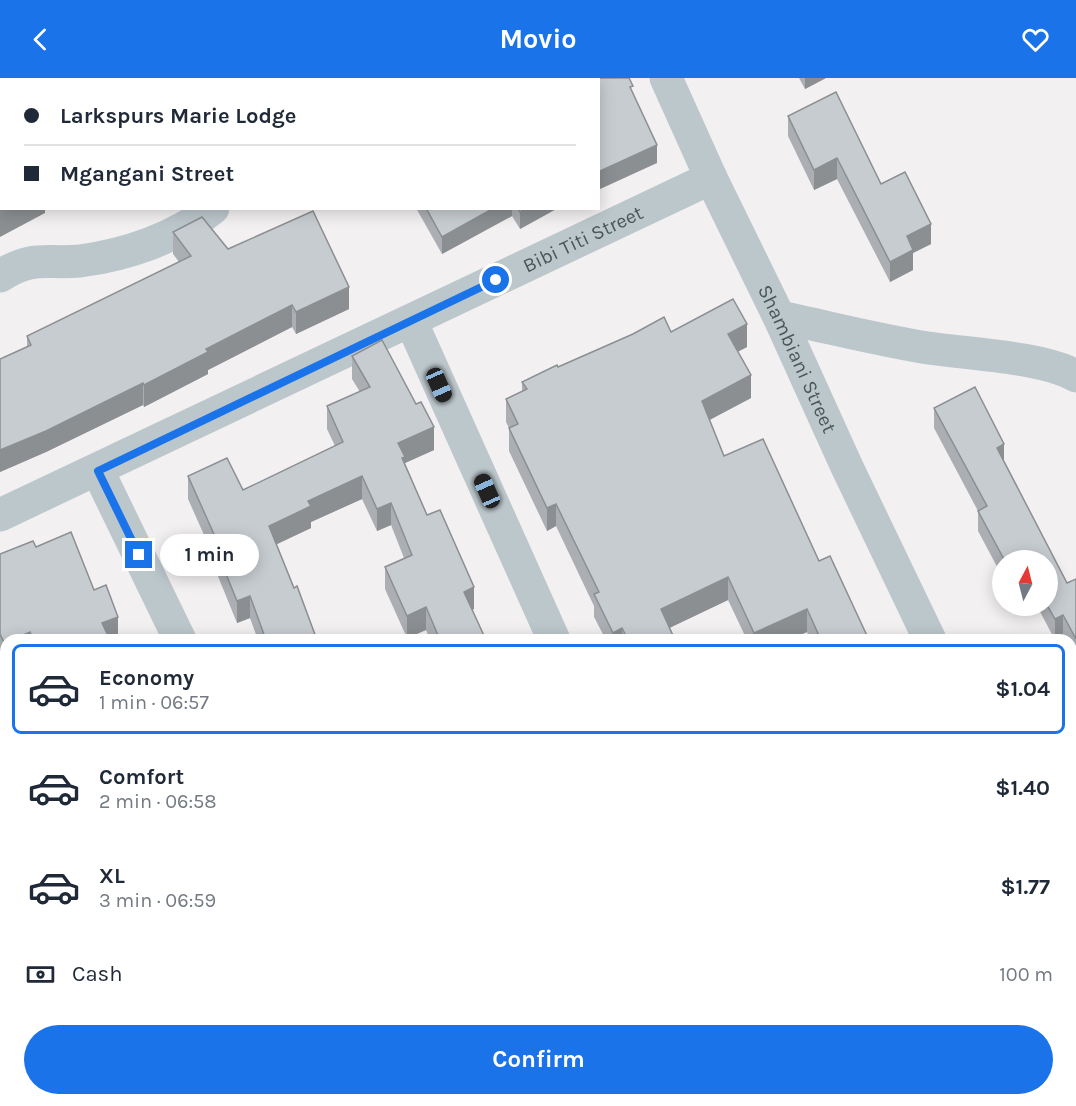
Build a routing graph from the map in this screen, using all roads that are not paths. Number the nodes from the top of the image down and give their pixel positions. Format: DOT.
graph roads {
  1 [pos="666,78"];
  2 [pos="711,178"];
  3 [pos="210,210"];
  4 [pos="0,276"];
  5 [pos="779,317"];
  6 [pos="411,321"];
  7 [pos="1067,366"];
  8 [pos="98,471"];
  9 [pos="0,515"];
  10 [pos="177,634"];
  11 [pos="551,634"];
  12 [pos="927,634"];
  1 -- 2 [label="street, Shambiani Street"];
  2 -- 5 [label="street, Shambiani Street"];
  2 -- 6 [label="street, Bibi Titi Street"];
  3 -- 4 [label="street"];
  5 -- 7 [label="street"];
  5 -- 12 [label="street, Shambiani Street"];
  6 -- 8 [label="street, Bibi Titi Street"];
  6 -- 11 [label="street"];
  8 -- 9 [label="street, Bibi Titi Street"];
  8 -- 10 [label="street"];
}
